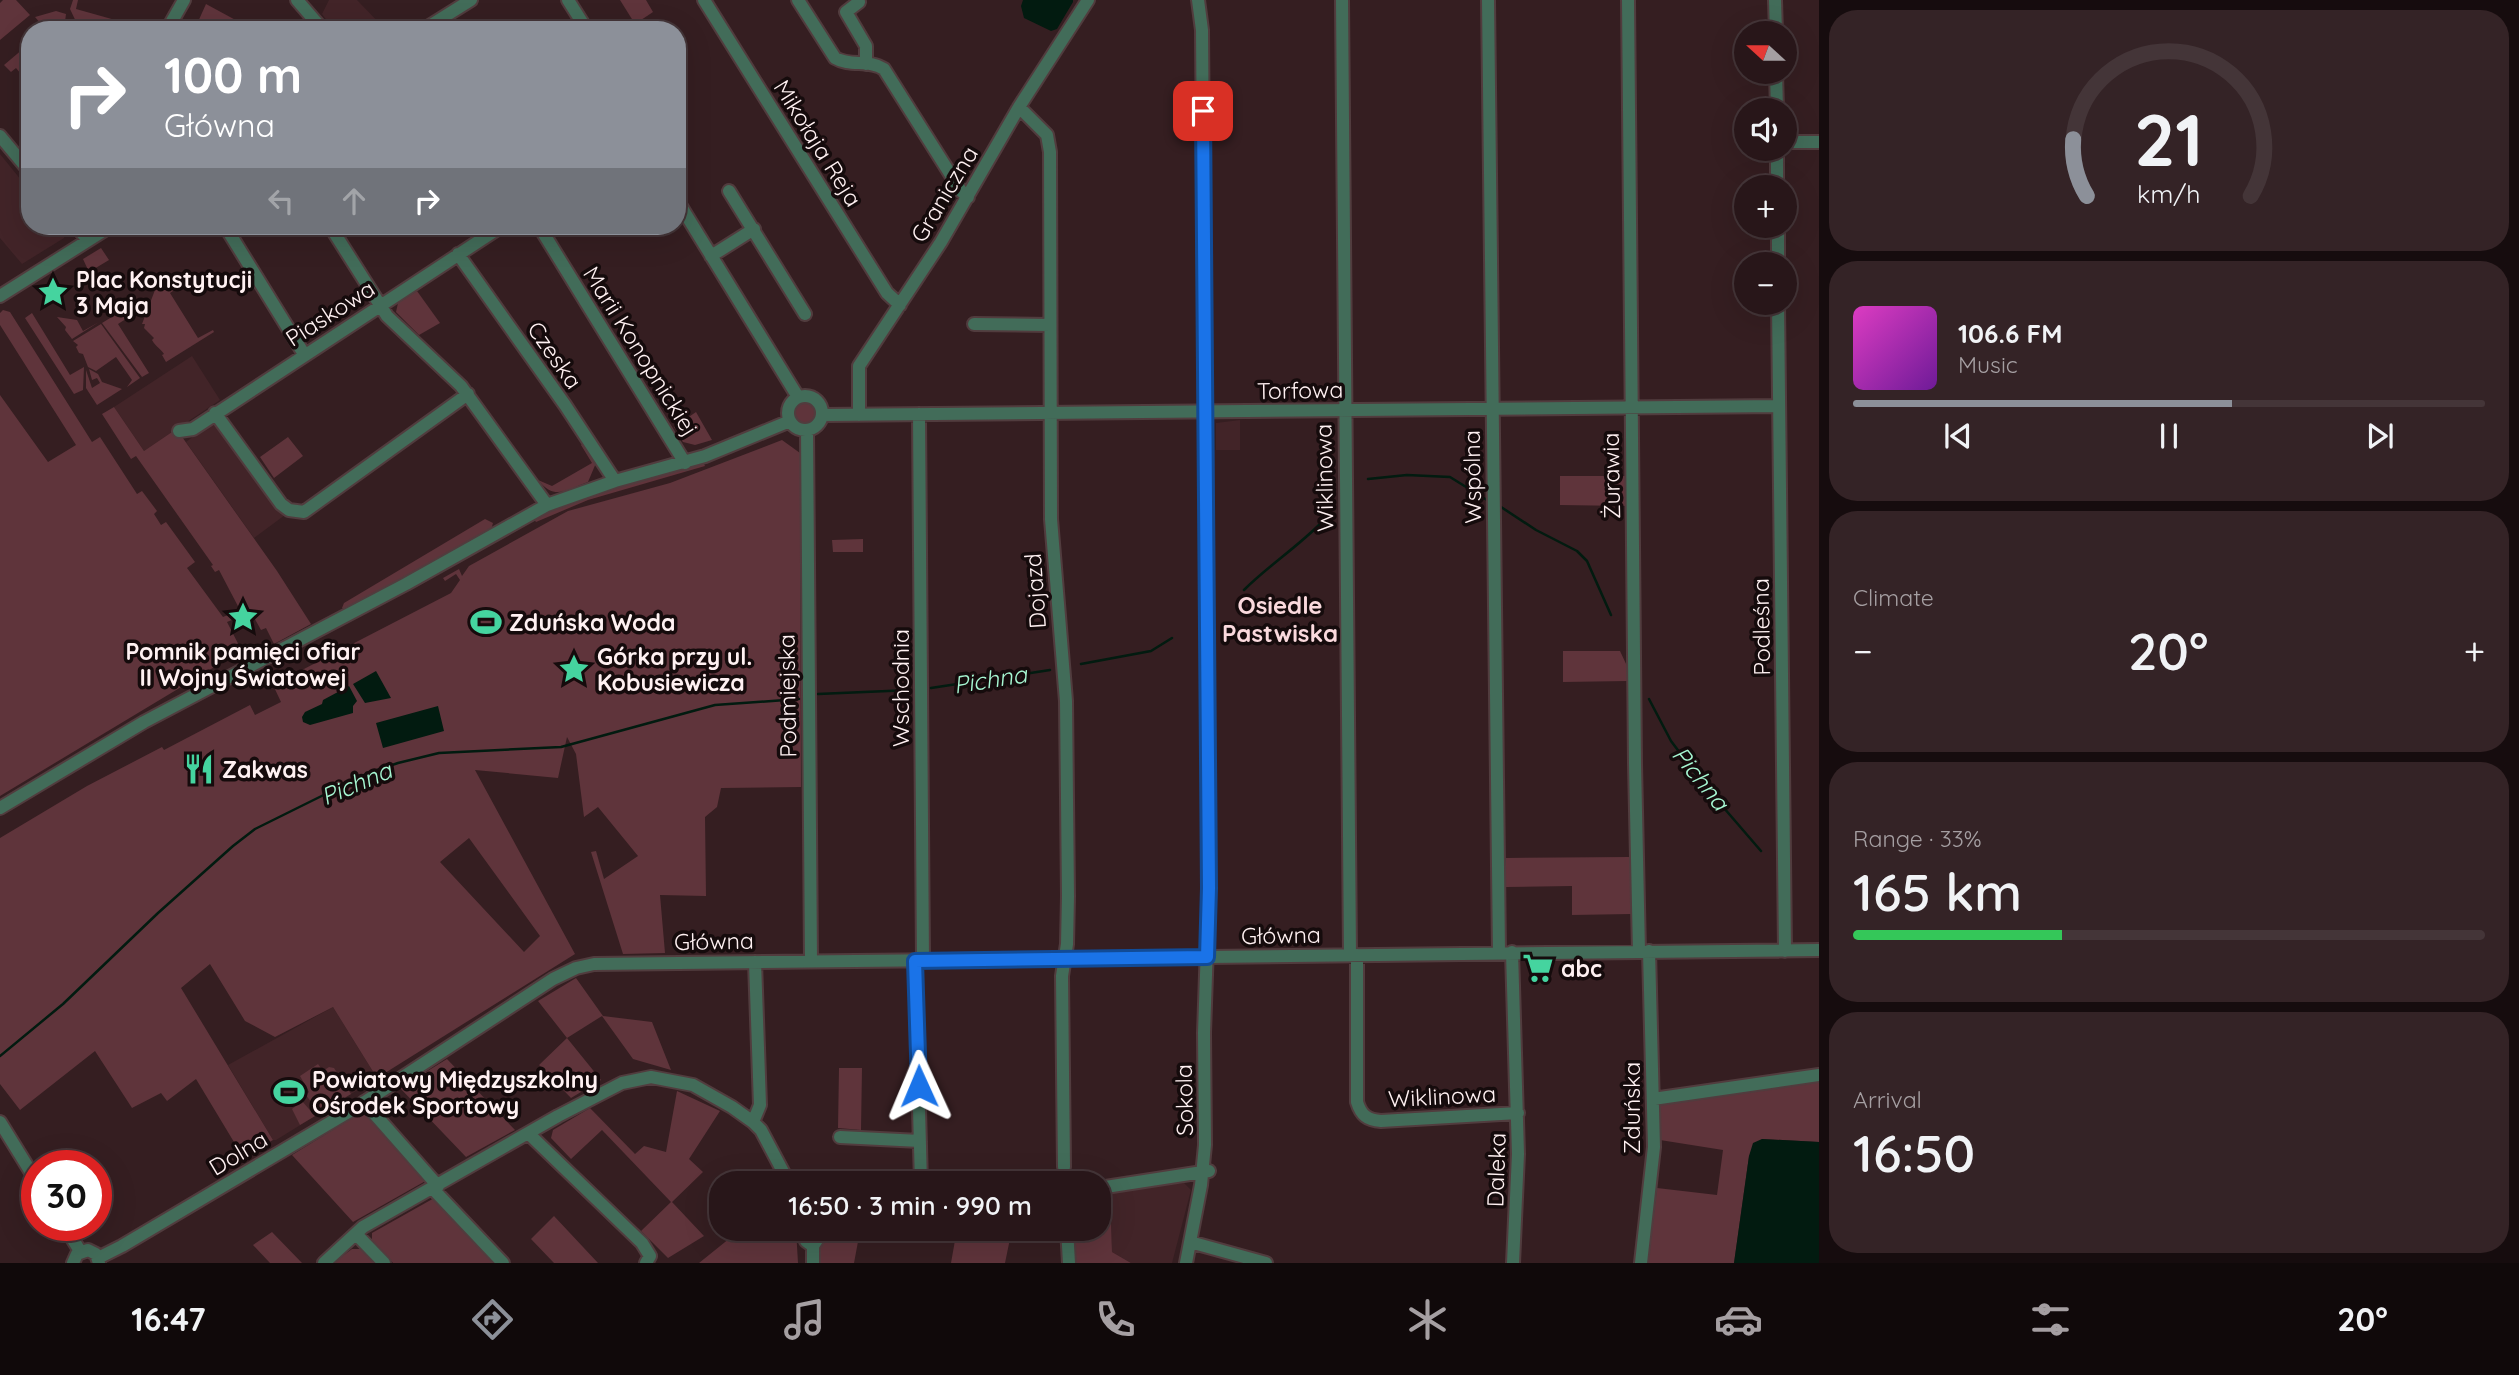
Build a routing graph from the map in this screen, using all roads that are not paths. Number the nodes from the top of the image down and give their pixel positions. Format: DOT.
graph roads {
  1 [pos="184,0"];
  2 [pos="297,0"];
  3 [pos="471,0"];
  4 [pos="568,0"];
  5 [pos="704,0"];
  6 [pos="798,0"];
  7 [pos="1088,0"];
  8 [pos="1198,0"];
  9 [pos="1342,0"];
  10 [pos="1488,0"];
  11 [pos="1628,0"];
  12 [pos="1775,0"];
  13 [pos="859,2"];
  14 [pos="172,21"];
  15 [pos="319,21"];
  16 [pos="437,21"];
  17 [pos="581,21"];
  18 [pos="1776,21"];
  19 [pos="866,64"];
  20 [pos="1019,107"];
  21 [pos="0,136"];
  22 [pos="1797,142"];
  23 [pos="1819,142"];
  24 [pos="21,161"];
  25 [pos="729,191"];
  26 [pos="968,197"];
  27 [pos="686,215"];
  28 [pos="754,229"];
  29 [pos="84,235"];
  30 [pos="96,235"];
  31 [pos="231,235"];
  32 [pos="336,235"];
  33 [pos="488,235"];
  34 [pos="545,235"];
  35 [pos="88,240"];
  36 [pos="458,254"];
  37 [pos="711,256"];
  38 [pos="0,296"];
  39 [pos="900,305"];
  40 [pos="380,306"];
  41 [pos="805,314"];
  42 [pos="1778,315"];
  43 [pos="974,324"];
  44 [pos="1050,325"];
  45 [pos="304,354"];
  46 [pos="468,394"];
  47 [pos="798,397"];
  48 [pos="1779,406"];
  49 [pos="1632,407"];
  50 [pos="1492,409"];
  51 [pos="1344,410"];
  52 [pos="1205,413"];
  53 [pos="215,414"];
  54 [pos="919,414"];
  55 [pos="1051,414"];
  56 [pos="822,415"];
  57 [pos="859,415"];
  58 [pos="790,421"];
  59 [pos="807,430"];
  60 [pos="179,431"];
  61 [pos="685,463"];
  62 [pos="614,481"];
  63 [pos="548,505"];
  64 [pos="0,808"];
  65 [pos="1785,950"];
  66 [pos="1819,950"];
  67 [pos="1644,951"];
  68 [pos="1499,953"];
  69 [pos="1512,953"];
  70 [pos="1353,955"];
  71 [pos="1207,957"];
  72 [pos="1064,959"];
  73 [pos="811,961"];
  74 [pos="919,961"];
  75 [pos="755,962"];
  76 [pos="576,968"];
  77 [pos="1819,1075"];
  78 [pos="1653,1099"];
  79 [pos="364,1102"];
  80 [pos="1518,1113"];
  81 [pos="0,1122"];
  82 [pos="753,1122"];
  83 [pos="528,1133"];
  84 [pos="840,1137"];
  85 [pos="920,1141"];
  86 [pos="21,1156"];
  87 [pos="1064,1167"];
  88 [pos="783,1171"];
  89 [pos="921,1171"];
  90 [pos="1206,1171"];
  91 [pos="1111,1186"];
  92 [pos="436,1187"];
  93 [pos="356,1234"];
  94 [pos="806,1241"];
  95 [pos="816,1241"];
  96 [pos="1068,1241"];
  97 [pos="1190,1242"];
  98 [pos="813,1246"];
  99 [pos="76,1257"];
  100 [pos="98,1260"];
  101 [pos="324,1263"];
  102 [pos="384,1263"];
  103 [pos="503,1263"];
  104 [pos="646,1263"];
  105 [pos="813,1263"];
  106 [pos="1069,1263"];
  107 [pos="1186,1263"];
  108 [pos="1266,1263"];
  109 [pos="1513,1263"];
  110 [pos="1642,1263"];
  1 -- 14 [label="street"];
  2 -- 15 [label="street"];
  3 -- 16 [label="street"];
  4 -- 17 [label="street"];
  5 -- 39 [label="street, Mikołaja Reja"];
  6 -- 19 [label="street"];
  7 -- 20 [label="street, Graniczna"];
  8 -- 52 [label="street, Sokola"];
  9 -- 51 [label="street, Wiklinowa"];
  10 -- 50 [label="street, Wspólna"];
  11 -- 49 [label="street, Żurawia"];
  12 -- 18 [label="street"];
  13 -- 19 [label="street"];
  19 -- 26 [label="street"];
  20 -- 26 [label="street, Graniczna"];
  20 -- 44 [label="street, Dojazd"];
  21 -- 24 [label="street"];
  22 -- 23 [label="street"];
  25 -- 28 [label="street"];
  26 -- 39 [label="street, Graniczna"];
  27 -- 37 [label="street"];
  28 -- 37 [label="street"];
  28 -- 41 [label="street"];
  29 -- 35 [label="street"];
  30 -- 35 [label="street"];
  31 -- 45 [label="street"];
  32 -- 40 [label="street"];
  33 -- 36 [label="street, Piaskowa"];
  34 -- 61 [label="street, Marii Konopnickiej"];
  35 -- 38 [label="street"];
  36 -- 40 [label="street, Piaskowa"];
  36 -- 62 [label="street, Czeska"];
  37 -- 47 [label="street"];
  39 -- 57 [label="street, Graniczna"];
  40 -- 45 [label="street, Piaskowa"];
  40 -- 46 [label="street"];
  42 -- 48 [label="street, Podleśna"];
  43 -- 44 [label="street"];
  44 -- 55 [label="street, Dojazd"];
  45 -- 53 [label="street, Piaskowa"];
  46 -- 53 [label="street"];
  46 -- 63 [label="street"];
  47 -- 56 [label="street"];
  47 -- 58 [label="street"];
  48 -- 49 [label="street, Torfowa"];
  48 -- 65 [label="street, Podleśna"];
  49 -- 50 [label="street, Torfowa"];
  49 -- 67 [label="street, Żurawia"];
  50 -- 51 [label="street, Torfowa"];
  50 -- 68 [label="street, Wspólna"];
  51 -- 52 [label="street, Torfowa"];
  51 -- 70 [label="street, Wiklinowa"];
  52 -- 55 [label="street, Torfowa"];
  52 -- 71 [label="street, Sokola"];
  53 -- 60 [label="street, Piaskowa"];
  54 -- 55 [label="street, Torfowa"];
  54 -- 57 [label="street, Torfowa"];
  54 -- 74 [label="street, Wschodnia"];
  55 -- 72 [label="street, Dojazd"];
  56 -- 57 [label="street, Torfowa"];
  56 -- 59 [label="street"];
  58 -- 59 [label="street"];
  58 -- 61 [label="street"];
  59 -- 73 [label="street, Podmiejska"];
  61 -- 62 [label="street"];
  62 -- 63 [label="street"];
  63 -- 64 [label="street"];
  65 -- 66 [label="street, Główna"];
  65 -- 67 [label="street, Główna"];
  67 -- 69 [label="street, Główna"];
  67 -- 78 [label="street, Zduńska"];
  68 -- 69 [label="street, Główna"];
  68 -- 70 [label="street, Główna"];
  69 -- 80 [label="street, Daleka"];
  70 -- 71 [label="street, Główna"];
  70 -- 80 [label="street, Wiklinowa"];
  71 -- 72 [label="street, Główna"];
  71 -- 90 [label="street, Sokola"];
  72 -- 74 [label="street, Główna"];
  72 -- 87 [label="street, Dojazd"];
  73 -- 74 [label="street, Główna"];
  73 -- 75 [label="street, Główna"];
  74 -- 85 [label="street, Wschodnia"];
  75 -- 76 [label="street, Główna"];
  75 -- 82 [label="street"];
  76 -- 79 [label="street, Dolna"];
  77 -- 78 [label="street"];
  78 -- 110 [label="street, Zduńska"];
  79 -- 92 [label="street"];
  79 -- 100 [label="street, Dolna"];
  80 -- 109 [label="street, Daleka"];
  81 -- 86 [label="street"];
  82 -- 83 [label="street"];
  82 -- 88 [label="street"];
  83 -- 92 [label="street"];
  83 -- 104 [label="street"];
  84 -- 85 [label="street"];
  85 -- 89 [label="street, Wschodnia"];
  90 -- 91 [label="street"];
  90 -- 97 [label="street, Sokola"];
  92 -- 93 [label="street"];
  92 -- 103 [label="street"];
  93 -- 101 [label="street"];
  93 -- 102 [label="street"];
  94 -- 98 [label="street"];
  95 -- 98 [label="street"];
  96 -- 106 [label="street"];
  97 -- 107 [label="street, Sokola"];
  97 -- 108 [label="street"];
  98 -- 105 [label="street"];
  99 -- 100 [label="street"];
}
